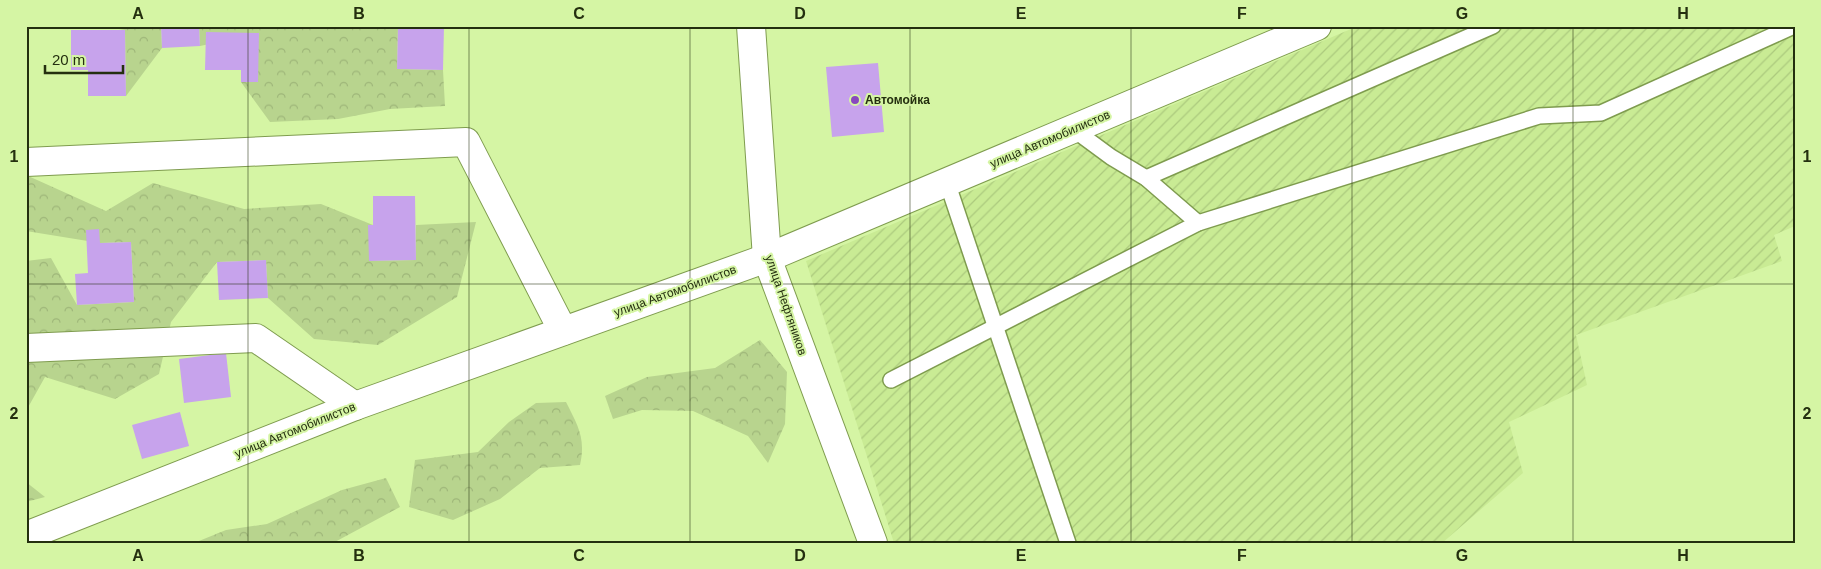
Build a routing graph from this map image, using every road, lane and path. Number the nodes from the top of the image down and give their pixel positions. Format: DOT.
graph roads {
  1 [pos="750,26"];
  2 [pos="1317,26"];
  3 [pos="1493,26"];
  4 [pos="1794,26"];
  5 [pos="1073,129"];
  6 [pos="26,162"];
  7 [pos="1146,178"];
  8 [pos="947,182"];
  9 [pos="1198,223"];
  10 [pos="767,258"];
  11 [pos="996,327"];
  12 [pos="563,331"];
  13 [pos="26,348"];
  14 [pos="891,380"];
  15 [pos="355,406"];
  16 [pos="26,536"];
  17 [pos="873,543"];
  18 [pos="1068,543"];
  1 -- 10 [label="street, улица Нефтяников"];
  2 -- 5 [label="street, улица Автомобилистов"];
  3 -- 7 [label="lane"];
  4 -- 9 [label="lane"];
  5 -- 7 [label="lane"];
  5 -- 8 [label="street, улица Автомобилистов"];
  6 -- 12 [label="street"];
  7 -- 9 [label="lane"];
  8 -- 10 [label="street, улица Автомобилистов"];
  8 -- 11 [label="lane"];
  9 -- 11 [label="lane"];
  10 -- 12 [label="street, улица Автомобилистов"];
  10 -- 17 [label="street, улица Нефтяников"];
  11 -- 14 [label="lane"];
  11 -- 18 [label="lane"];
  12 -- 15 [label="street, улица Автомобилистов"];
  13 -- 15 [label="street"];
  15 -- 16 [label="street, улица Автомобилистов"];
}
